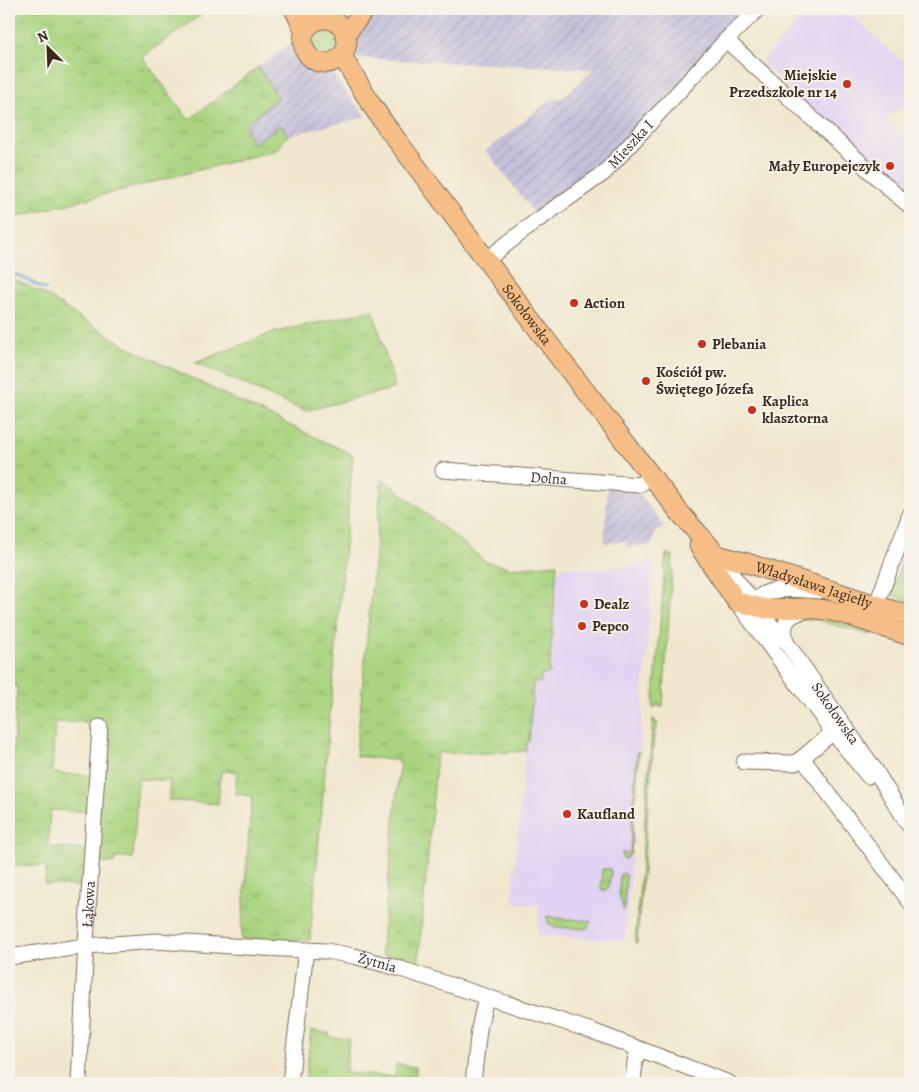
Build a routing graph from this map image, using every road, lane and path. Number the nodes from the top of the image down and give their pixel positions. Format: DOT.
graph roads {
  1 [pos="294,9"];
  2 [pos="356,9"];
  3 [pos="365,9"];
  4 [pos="758,9"];
  5 [pos="322,23"];
  6 [pos="726,40"];
  7 [pos="336,59"];
  8 [pos="910,206"];
  9 [pos="486,260"];
  10 [pos="443,470"];
  11 [pos="651,476"];
  12 [pos="910,515"];
  13 [pos="686,521"];
  14 [pos="717,555"];
  15 [pos="838,592"];
  16 [pos="737,602"];
  17 [pos="755,606"];
  18 [pos="808,608"];
  19 [pos="873,614"];
  20 [pos="910,616"];
  21 [pos="753,625"];
  22 [pos="910,636"];
  23 [pos="786,642"];
  24 [pos="100,727"];
  25 [pos="833,732"];
  26 [pos="802,758"];
  27 [pos="744,762"];
  28 [pos="909,825"];
  29 [pos="910,902"];
  30 [pos="86,946"];
  31 [pos="306,950"];
  32 [pos="9,957"];
  33 [pos="486,997"];
  34 [pos="639,1049"];
  35 [pos="79,1083"];
  36 [pos="290,1083"];
  37 [pos="473,1083"];
  38 [pos="633,1083"];
  39 [pos="729,1083"];
  1 -- 5 [label="main road"];
  2 -- 5 [label="main road"];
  3 -- 5 [label="main road"];
  4 -- 6 [label="street, Mieszka I"];
  5 -- 7 [label="main road"];
  5 -- 7 [label="main road"];
  6 -- 8 [label="street"];
  6 -- 9 [label="street, Mieszka I"];
  7 -- 9 [label="main road, Sokołowska"];
  9 -- 11 [label="main road, Sokołowska"];
  10 -- 11 [label="street, Dolna"];
  11 -- 13 [label="main road, Sokołowska"];
  12 -- 19 [label="street"];
  13 -- 14 [label="main road, Sokołowska"];
  13 -- 16 [label="main road, Sokołowska"];
  14 -- 15 [label="main road, Władysława Jagiełły"];
  14 -- 17 [label="street, Sokołowska"];
  15 -- 17 [label="street"];
  15 -- 19 [label="main road, Władysława Jagiełły"];
  16 -- 17 [label="main road, Władysława Jagiełły"];
  16 -- 21 [label="street, Sokołowska"];
  17 -- 18 [label="main road, Władysława Jagiełły"];
  17 -- 21 [label="street"];
  17 -- 23 [label="street, Sokołowska"];
  18 -- 19 [label="main road, Władysława Jagiełły"];
  18 -- 23 [label="street, Władysława Jagiełły"];
  19 -- 20 [label="main road, Władysława Jagiełły"];
  19 -- 22 [label="main road, Władysława Jagiełły"];
  21 -- 25 [label="street, Sokołowska"];
  23 -- 28 [label="street, Sokołowska"];
  24 -- 30 [label="street, Łąkowa"];
  25 -- 26 [label="street"];
  25 -- 28 [label="street, Sokołowska"];
  26 -- 27 [label="street"];
  26 -- 29 [label="street"];
  30 -- 31 [label="street, Żytnia"];
  30 -- 32 [label="street, Żytnia"];
  30 -- 35 [label="street, Łąkowa"];
  31 -- 33 [label="street, Żytnia"];
  31 -- 36 [label="street"];
  33 -- 34 [label="street, Żytnia"];
  33 -- 37 [label="street"];
  34 -- 38 [label="street"];
  34 -- 39 [label="street, Żytnia"];
}
